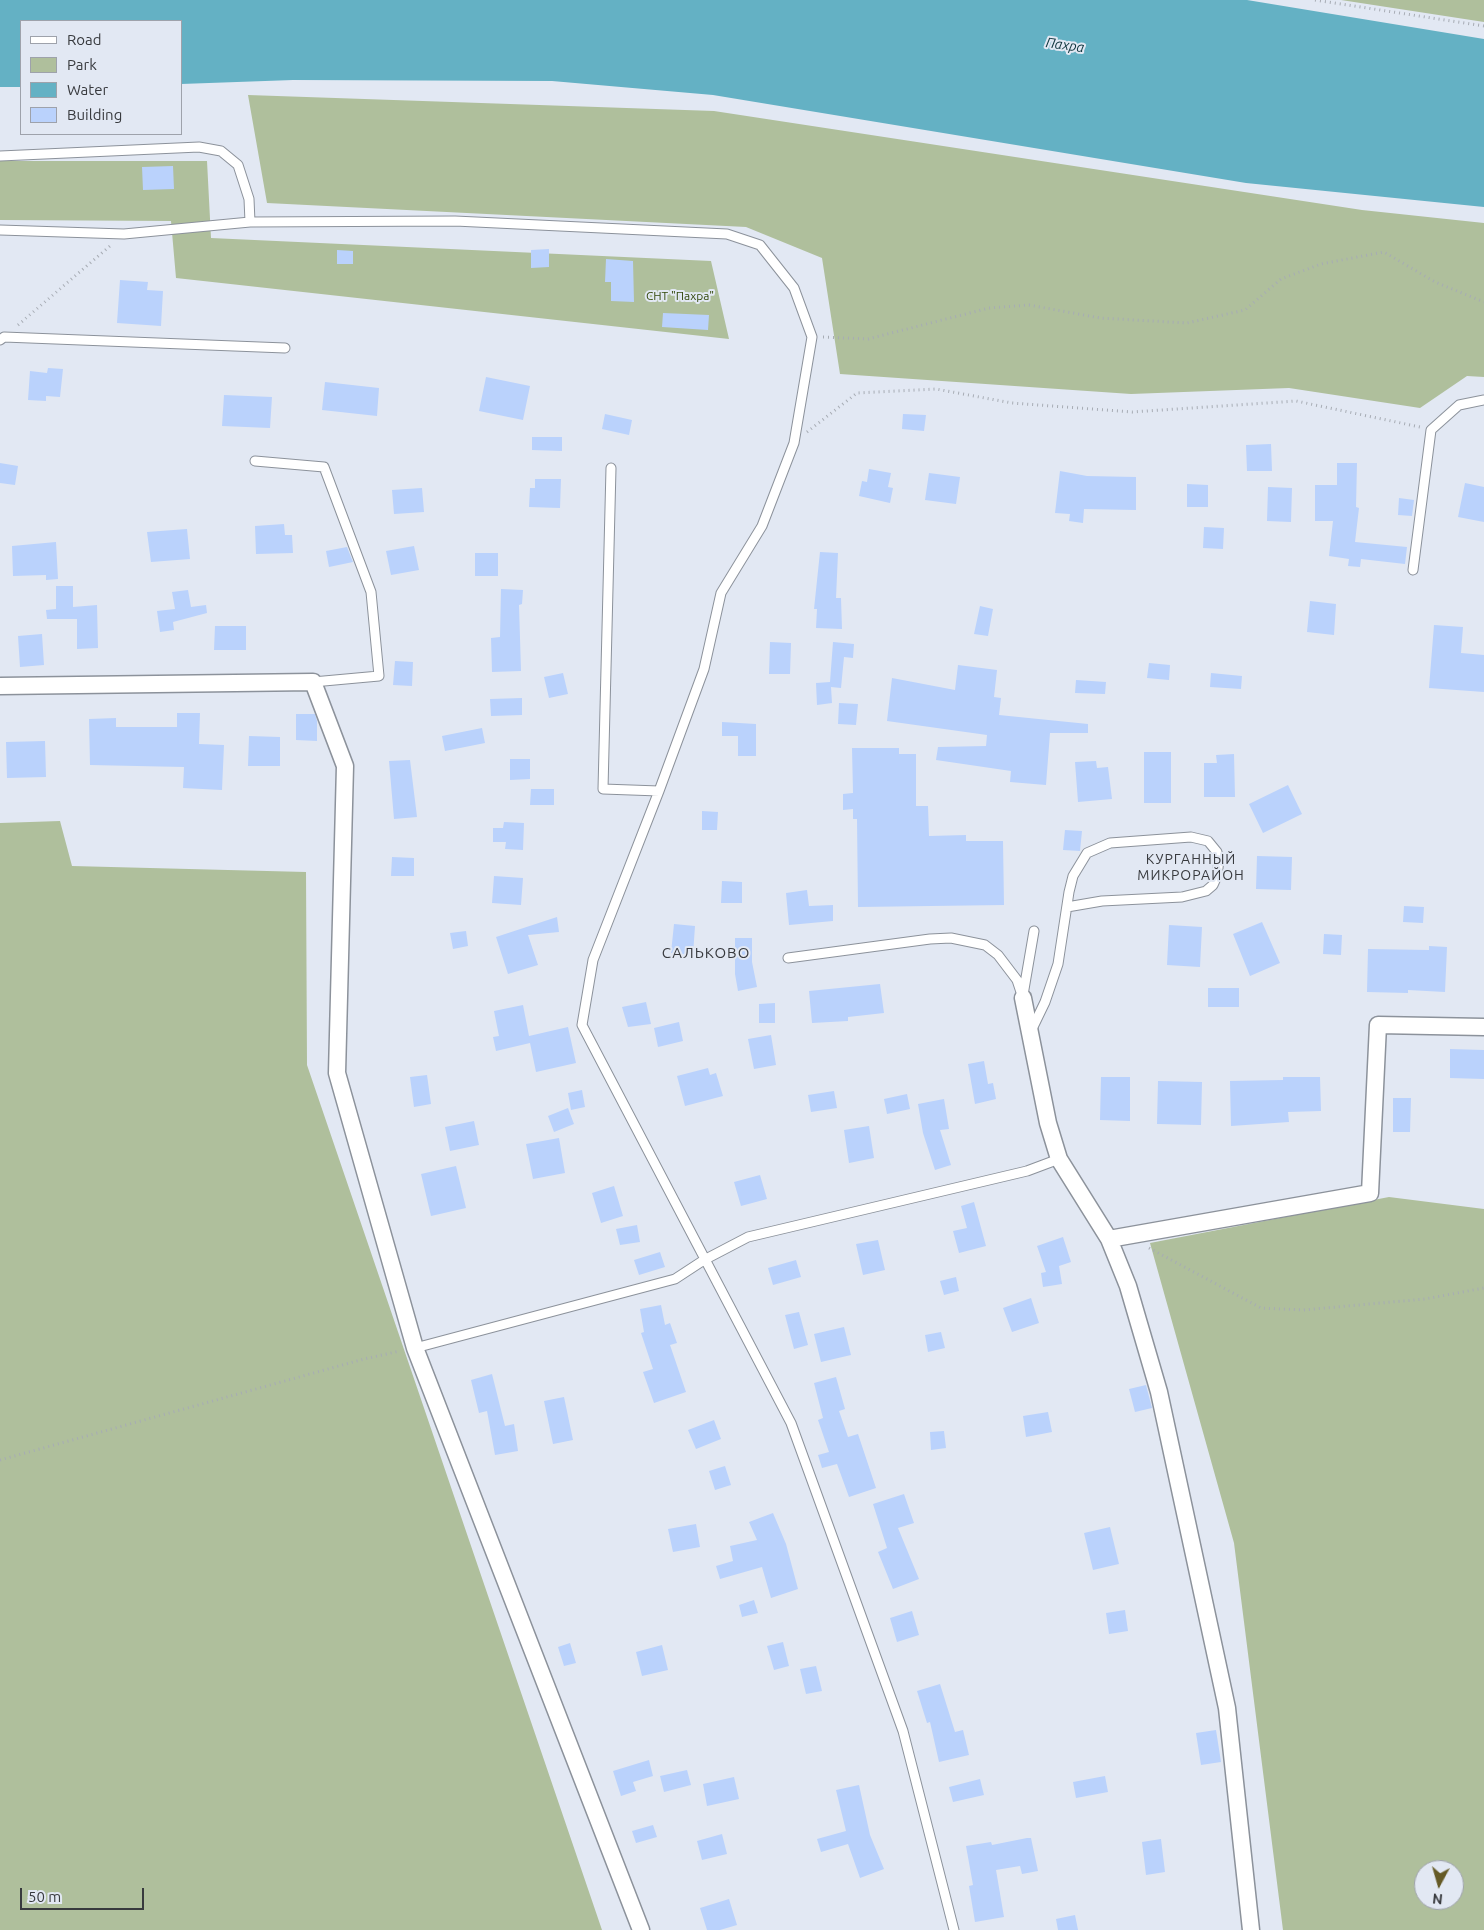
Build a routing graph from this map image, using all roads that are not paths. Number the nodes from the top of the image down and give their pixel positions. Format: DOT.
graph roads {
  1 [pos="0,156"];
  2 [pos="250,222"];
  3 [pos="0,230"];
  4 [pos="2,338"];
  5 [pos="285,348"];
  6 [pos="1484,400"];
  7 [pos="255,461"];
  8 [pos="612,468"];
  9 [pos="1413,570"];
  10 [pos="312,682"];
  11 [pos="0,686"];
  12 [pos="660,790"];
  13 [pos="1067,907"];
  14 [pos="1034,931"];
  15 [pos="788,958"];
  16 [pos="1023,998"];
  17 [pos="1484,1027"];
  18 [pos="1030,1035"];
  19 [pos="1059,1159"];
  20 [pos="1109,1239"];
  21 [pos="704,1260"];
  22 [pos="416,1348"];
  23 [pos="641,1930"];
  24 [pos="954,1930"];
  25 [pos="1251,1930"];
  1 -- 2 [label="lane"];
  2 -- 3 [label="lane"];
  2 -- 12 [label="lane"];
  4 -- 5 [label="lane"];
  6 -- 9 [label="lane"];
  7 -- 10 [label="lane"];
  8 -- 12 [label="lane"];
  10 -- 11 [label="street"];
  10 -- 22 [label="street"];
  12 -- 21 [label="lane"];
  13 -- 13 [label="lane"];
  13 -- 18 [label="lane"];
  14 -- 16 [label="lane"];
  15 -- 16 [label="lane"];
  16 -- 18 [label="street"];
  17 -- 20 [label="street"];
  18 -- 19 [label="street"];
  19 -- 20 [label="street"];
  19 -- 21 [label="lane"];
  20 -- 25 [label="street"];
  21 -- 22 [label="lane"];
  21 -- 24 [label="lane"];
  22 -- 23 [label="street"];
}
